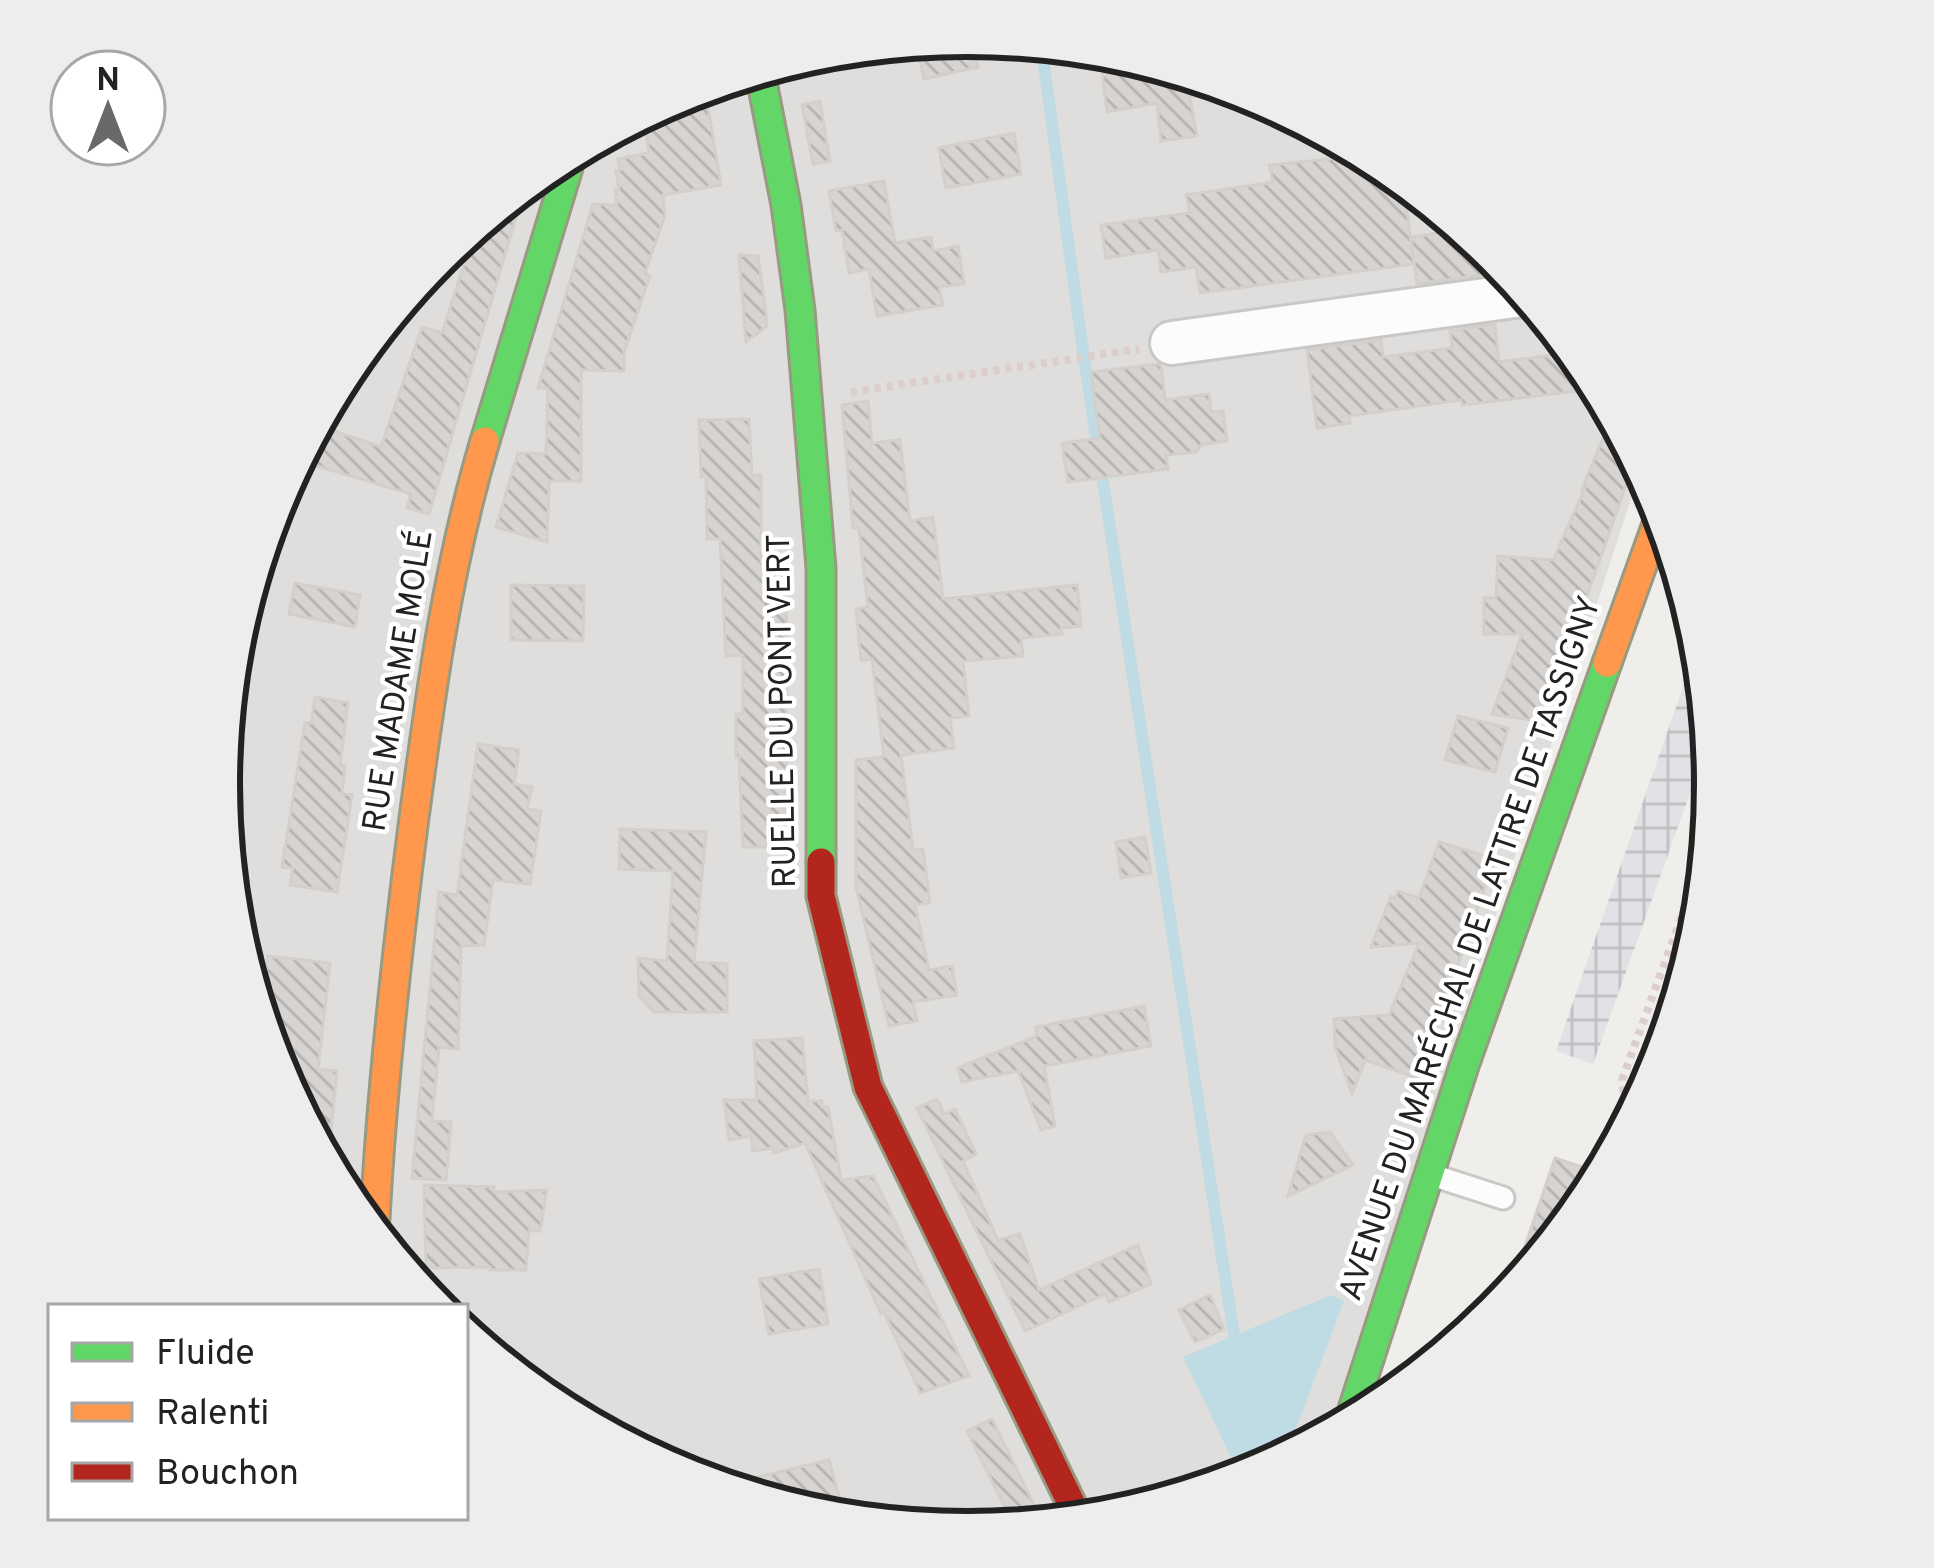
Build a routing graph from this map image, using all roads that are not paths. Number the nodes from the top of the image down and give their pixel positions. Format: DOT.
graph roads {
  1 [pos="763,87"];
  2 [pos="565,179"];
  3 [pos="1507,297"];
  4 [pos="1172,344"];
  5 [pos="1651,540"];
  6 [pos="1429,1174"];
  7 [pos="1503,1198"];
  8 [pos="376,1206"];
  9 [pos="1357,1397"];
  10 [pos="1072,1503"];
  1 -- 10 [label="street, RUELLE DU PONT VERT"];
  2 -- 8 [label="street, RUE MADAME MOLÉ"];
  3 -- 4 [label="street"];
  5 -- 6 [label="street, AVENUE DU MARÉCHAL DE LATTRE DE TASSIGNY"];
  6 -- 7 [label="lane"];
  6 -- 9 [label="street, AVENUE DU MARÉCHAL DE LATTRE DE TASSIGNY"];
}
